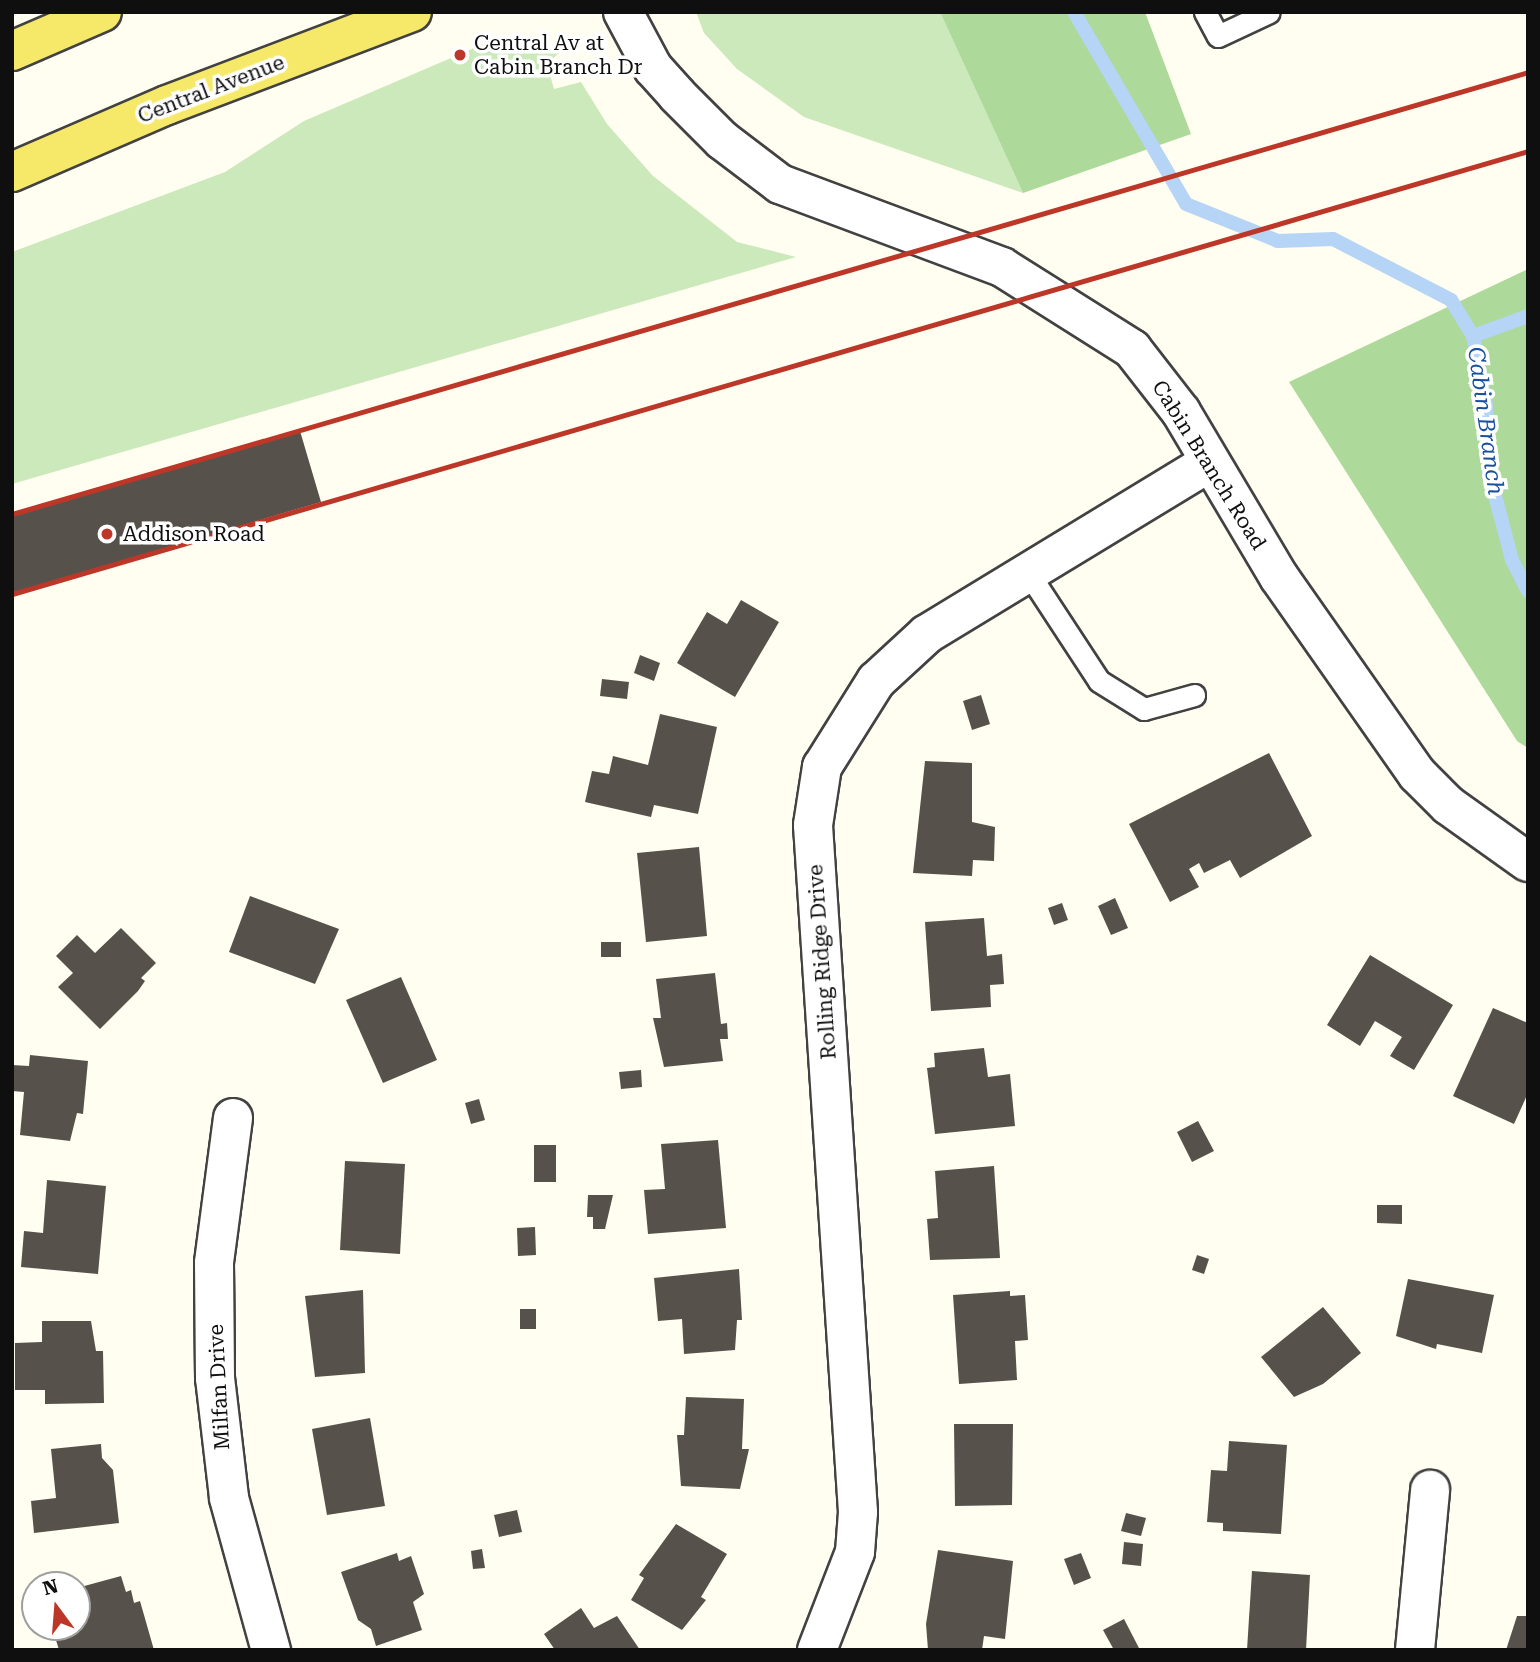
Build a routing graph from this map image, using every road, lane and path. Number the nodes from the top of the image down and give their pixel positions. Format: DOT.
graph roads {
  1 [pos="102,12"];
  2 [pos="412,12"];
  3 [pos="623,12"];
  4 [pos="1205,12"];
  5 [pos="1269,12"];
  6 [pos="15,41"];
  7 [pos="12,172"];
  8 [pos="1208,463"];
  9 [pos="1027,571"];
  10 [pos="1194,695"];
  11 [pos="1528,862"];
  12 [pos="233,1118"];
  13 [pos="1430,1490"];
  14 [pos="271,1650"];
  15 [pos="817,1650"];
  16 [pos="1415,1650"];
  1 -- 6 [label="main road"];
  2 -- 7 [label="main road, Central Avenue"];
  3 -- 8 [label="street, Cabin Branch Road"];
  4 -- 5 [label="lane"];
  8 -- 9 [label="street, Rolling Ridge Drive"];
  8 -- 11 [label="street, Cabin Branch Road"];
  9 -- 10 [label="lane"];
  9 -- 15 [label="street, Rolling Ridge Drive"];
  12 -- 14 [label="street, Milfan Drive"];
  13 -- 16 [label="street"];
}
